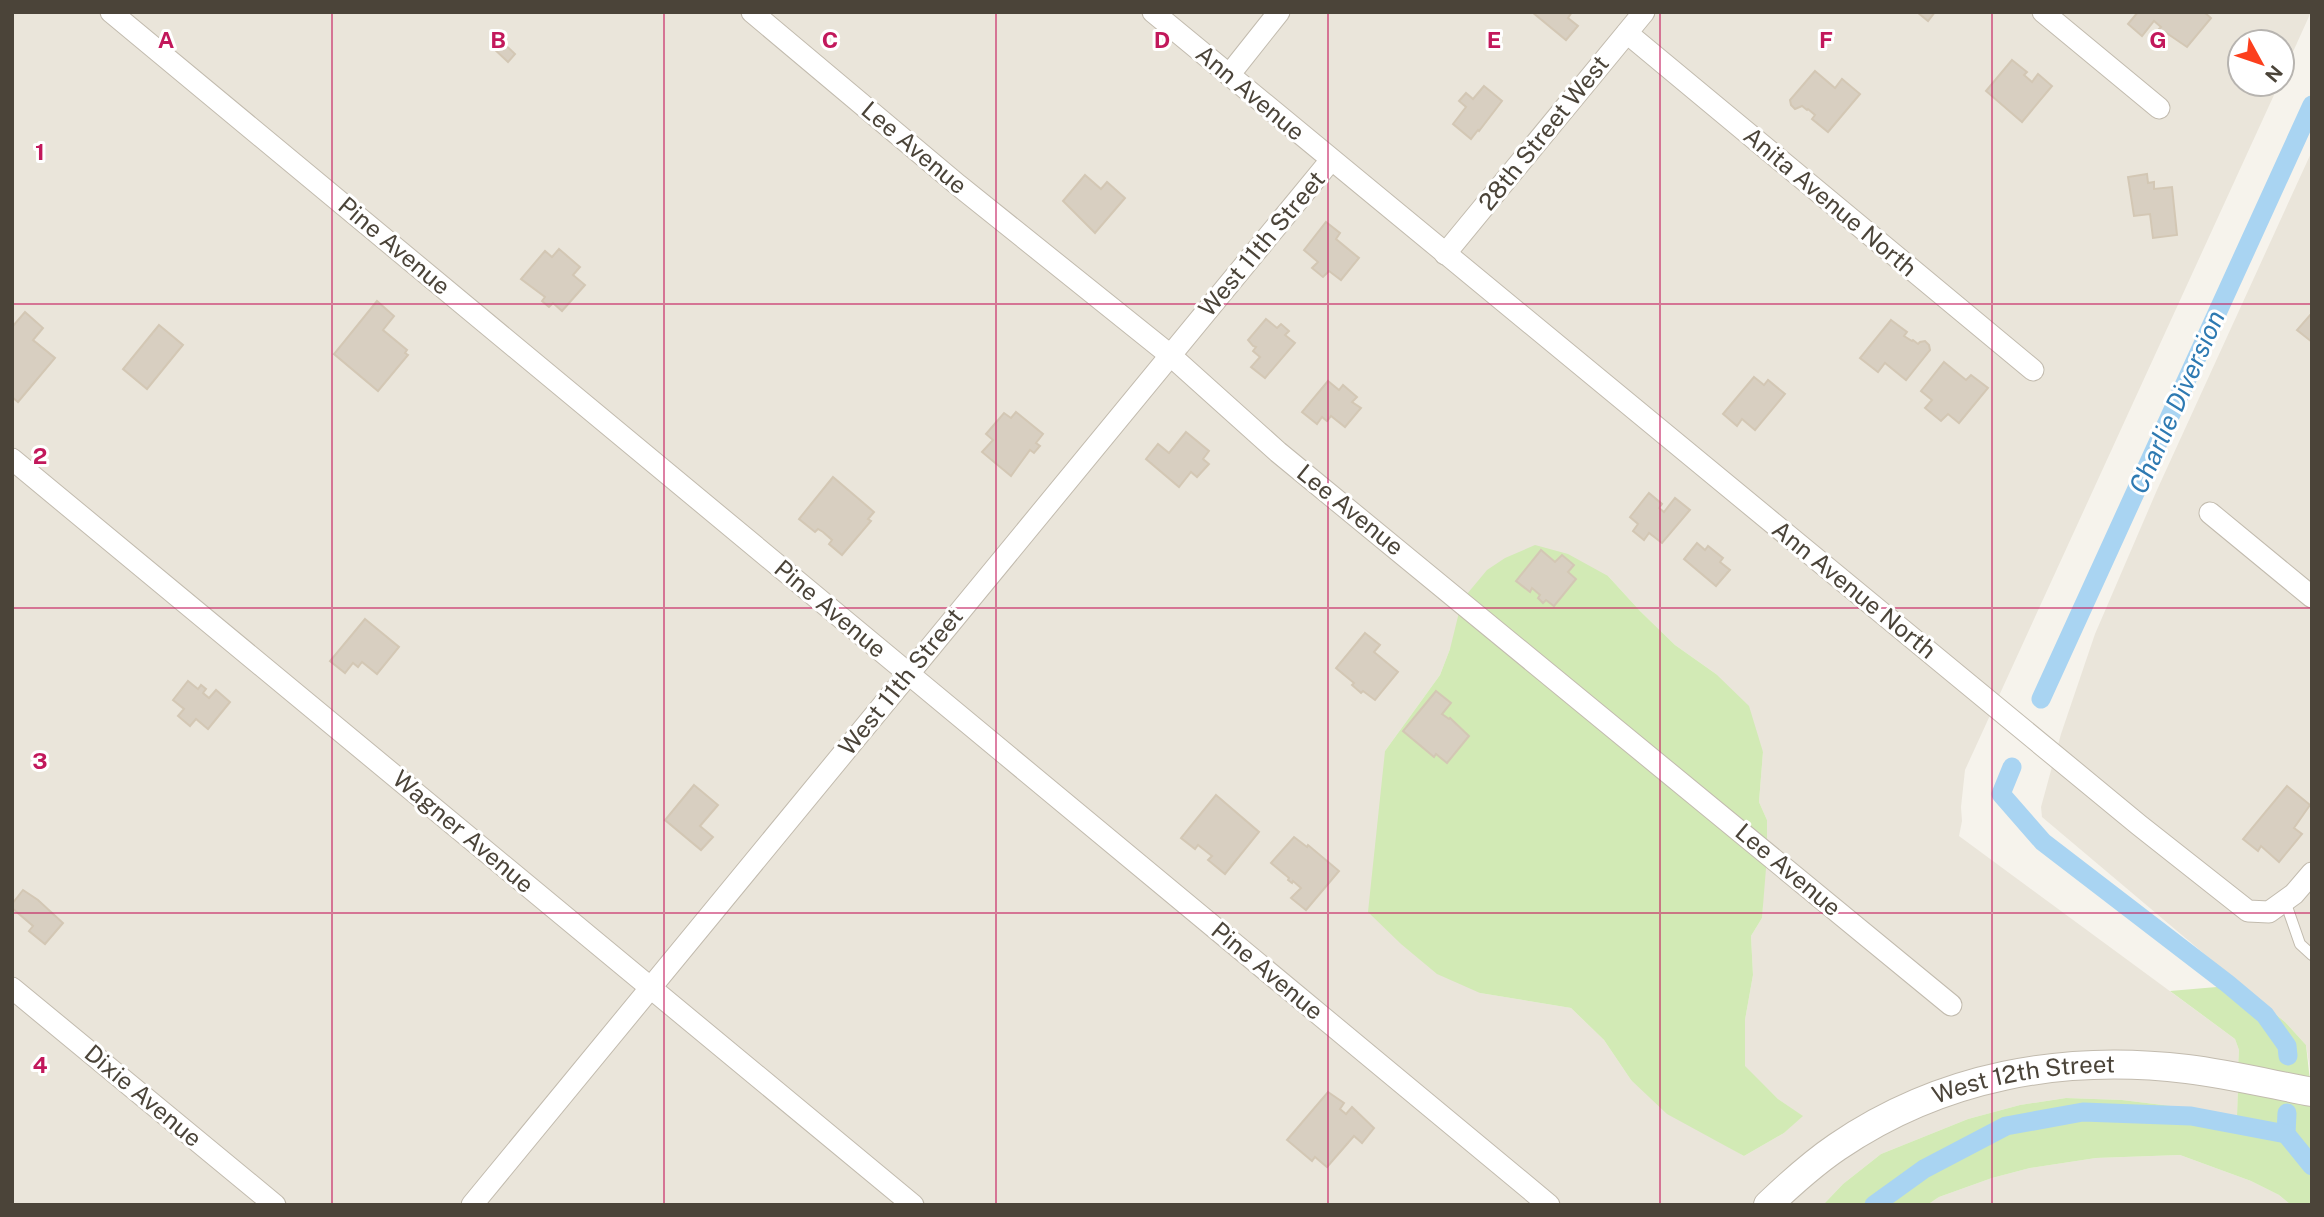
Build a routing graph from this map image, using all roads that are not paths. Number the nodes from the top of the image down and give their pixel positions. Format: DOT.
graph roads {
  1 [pos="111,12"];
  2 [pos="752,12"];
  3 [pos="1153,12"];
  4 [pos="1279,12"];
  5 [pos="1644,12"];
  6 [pos="2043,12"];
  7 [pos="1627,33"];
  8 [pos="1228,75"];
  9 [pos="2159,108"];
  10 [pos="1331,160"];
  11 [pos="1445,254"];
  12 [pos="1170,355"];
  13 [pos="2033,370"];
  14 [pos="12,459"];
  15 [pos="2210,513"];
  16 [pos="2312,597"];
  17 [pos="907,674"];
  18 [pos="2312,873"];
  19 [pos="2277,906"];
  20 [pos="2312,955"];
  21 [pos="650,987"];
  22 [pos="12,988"];
  23 [pos="1951,1004"];
  24 [pos="2312,1092"];
  25 [pos="275,1205"];
  26 [pos="472,1205"];
  27 [pos="913,1205"];
  28 [pos="1549,1205"];
  29 [pos="1768,1205"];
  1 -- 17 [label="street, Pine Avenue"];
  2 -- 12 [label="street, Lee Avenue"];
  3 -- 8 [label="street, Ann Avenue"];
  4 -- 8 [label="street"];
  5 -- 7 [label="street, 28th Street West"];
  6 -- 9 [label="street"];
  7 -- 11 [label="street, 28th Street West"];
  7 -- 13 [label="street, Anita Avenue North"];
  8 -- 10 [label="street, Ann Avenue"];
  10 -- 11 [label="street, Ann Avenue"];
  10 -- 12 [label="street, West 11th Street"];
  11 -- 19 [label="street, Ann Avenue North"];
  12 -- 17 [label="street, West 11th Street"];
  12 -- 23 [label="street, Lee Avenue"];
  14 -- 21 [label="street, Wagner Avenue"];
  15 -- 16 [label="street"];
  17 -- 21 [label="street, West 11th Street"];
  17 -- 28 [label="street, Pine Avenue"];
  18 -- 19 [label="street"];
  19 -- 20 [label="lane"];
  21 -- 26 [label="street, West 11th Street"];
  21 -- 27 [label="street, Wagner Avenue"];
  22 -- 25 [label="street, Dixie Avenue"];
  24 -- 29 [label="street, West 12th Street"];
}
